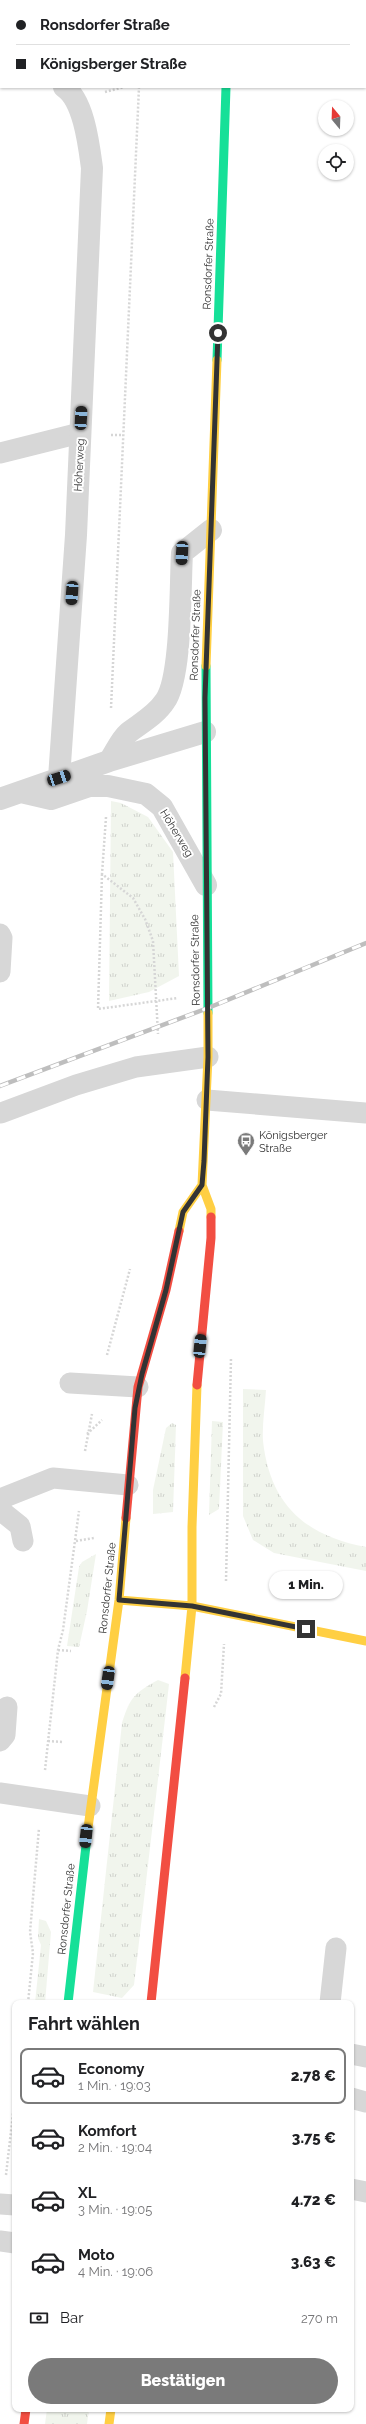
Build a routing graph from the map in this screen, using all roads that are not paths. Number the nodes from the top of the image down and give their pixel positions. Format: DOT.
graph roads {
  1 [pos="65,88"];
  2 [pos="226,88"];
  3 [pos="80,433"];
  4 [pos="0,453"];
  5 [pos="211,530"];
  6 [pos="205,732"];
  7 [pos="109,761"];
  8 [pos="59,778"];
  9 [pos="21,792"];
  10 [pos="0,799"];
  11 [pos="206,885"];
  12 [pos="0,934"];
  13 [pos="0,972"];
  14 [pos="208,1057"];
  15 [pos="207,1100"];
  16 [pos="1,1113"];
  17 [pos="366,1113"];
  18 [pos="202,1185"];
  19 [pos="70,1383"];
  20 [pos="138,1387"];
  21 [pos="128,1485"];
  22 [pos="0,1499"];
  23 [pos="0,1510"];
  24 [pos="23,1541"];
  25 [pos="119,1600"];
  26 [pos="192,1606"];
  27 [pos="366,1641"];
  28 [pos="7,1708"];
  29 [pos="0,1741"];
  30 [pos="0,1793"];
  31 [pos="90,1806"];
  32 [pos="336,1948"];
  33 [pos="68,2000"];
  34 [pos="151,2000"];
  35 [pos="330,2000"];
  36 [pos="354,2055"];
  37 [pos="366,2057"];
  38 [pos="354,2099"];
  39 [pos="366,2102"];
  40 [pos="354,2190"];
  41 [pos="366,2192"];
  42 [pos="0,2241"];
  43 [pos="12,2243"];
  44 [pos="26,2412"];
  45 [pos="111,2412"];
  46 [pos="24,2424"];
  47 [pos="109,2424"];
  1 -- 3 [label="street, Höherweg"];
  2 -- 5 [label="main road, Ronsdorfer Straße"];
  3 -- 4 [label="lane"];
  3 -- 8 [label="street, Höherweg"];
  5 -- 6 [label="main road, Ronsdorfer Straße"];
  5 -- 7 [label="street"];
  6 -- 7 [label="street"];
  6 -- 11 [label="main road, Ronsdorfer Straße"];
  7 -- 8 [label="street"];
  8 -- 9 [label="street"];
  9 -- 10 [label="street"];
  9 -- 11 [label="street, Höherweg"];
  11 -- 14 [label="main road, Ronsdorfer Straße"];
  12 -- 13 [label="lane"];
  14 -- 15 [label="main road, Ronsdorfer Straße"];
  14 -- 16 [label="lane"];
  15 -- 17 [label="lane"];
  15 -- 18 [label="main road, Ronsdorfer Straße"];
  18 -- 20 [label="main road, Ronsdorfer Straße"];
  18 -- 26 [label="main road, Ronsdorfer Straße"];
  19 -- 20 [label="lane"];
  20 -- 21 [label="main road, Ronsdorfer Straße"];
  21 -- 22 [label="lane"];
  21 -- 25 [label="main road, Ronsdorfer Straße"];
  23 -- 24 [label="lane"];
  25 -- 26 [label="main road"];
  25 -- 31 [label="main road, Ronsdorfer Straße"];
  26 -- 27 [label="main road"];
  26 -- 34 [label="main road, Ronsdorfer Straße"];
  28 -- 29 [label="lane"];
  30 -- 31 [label="lane"];
  31 -- 33 [label="main road, Ronsdorfer Straße"];
  32 -- 35 [label="lane"];
  36 -- 37 [label="lane"];
  38 -- 39 [label="lane"];
  40 -- 41 [label="lane"];
  42 -- 43 [label="lane"];
  44 -- 46 [label="main road"];
  45 -- 47 [label="main road"];
}
